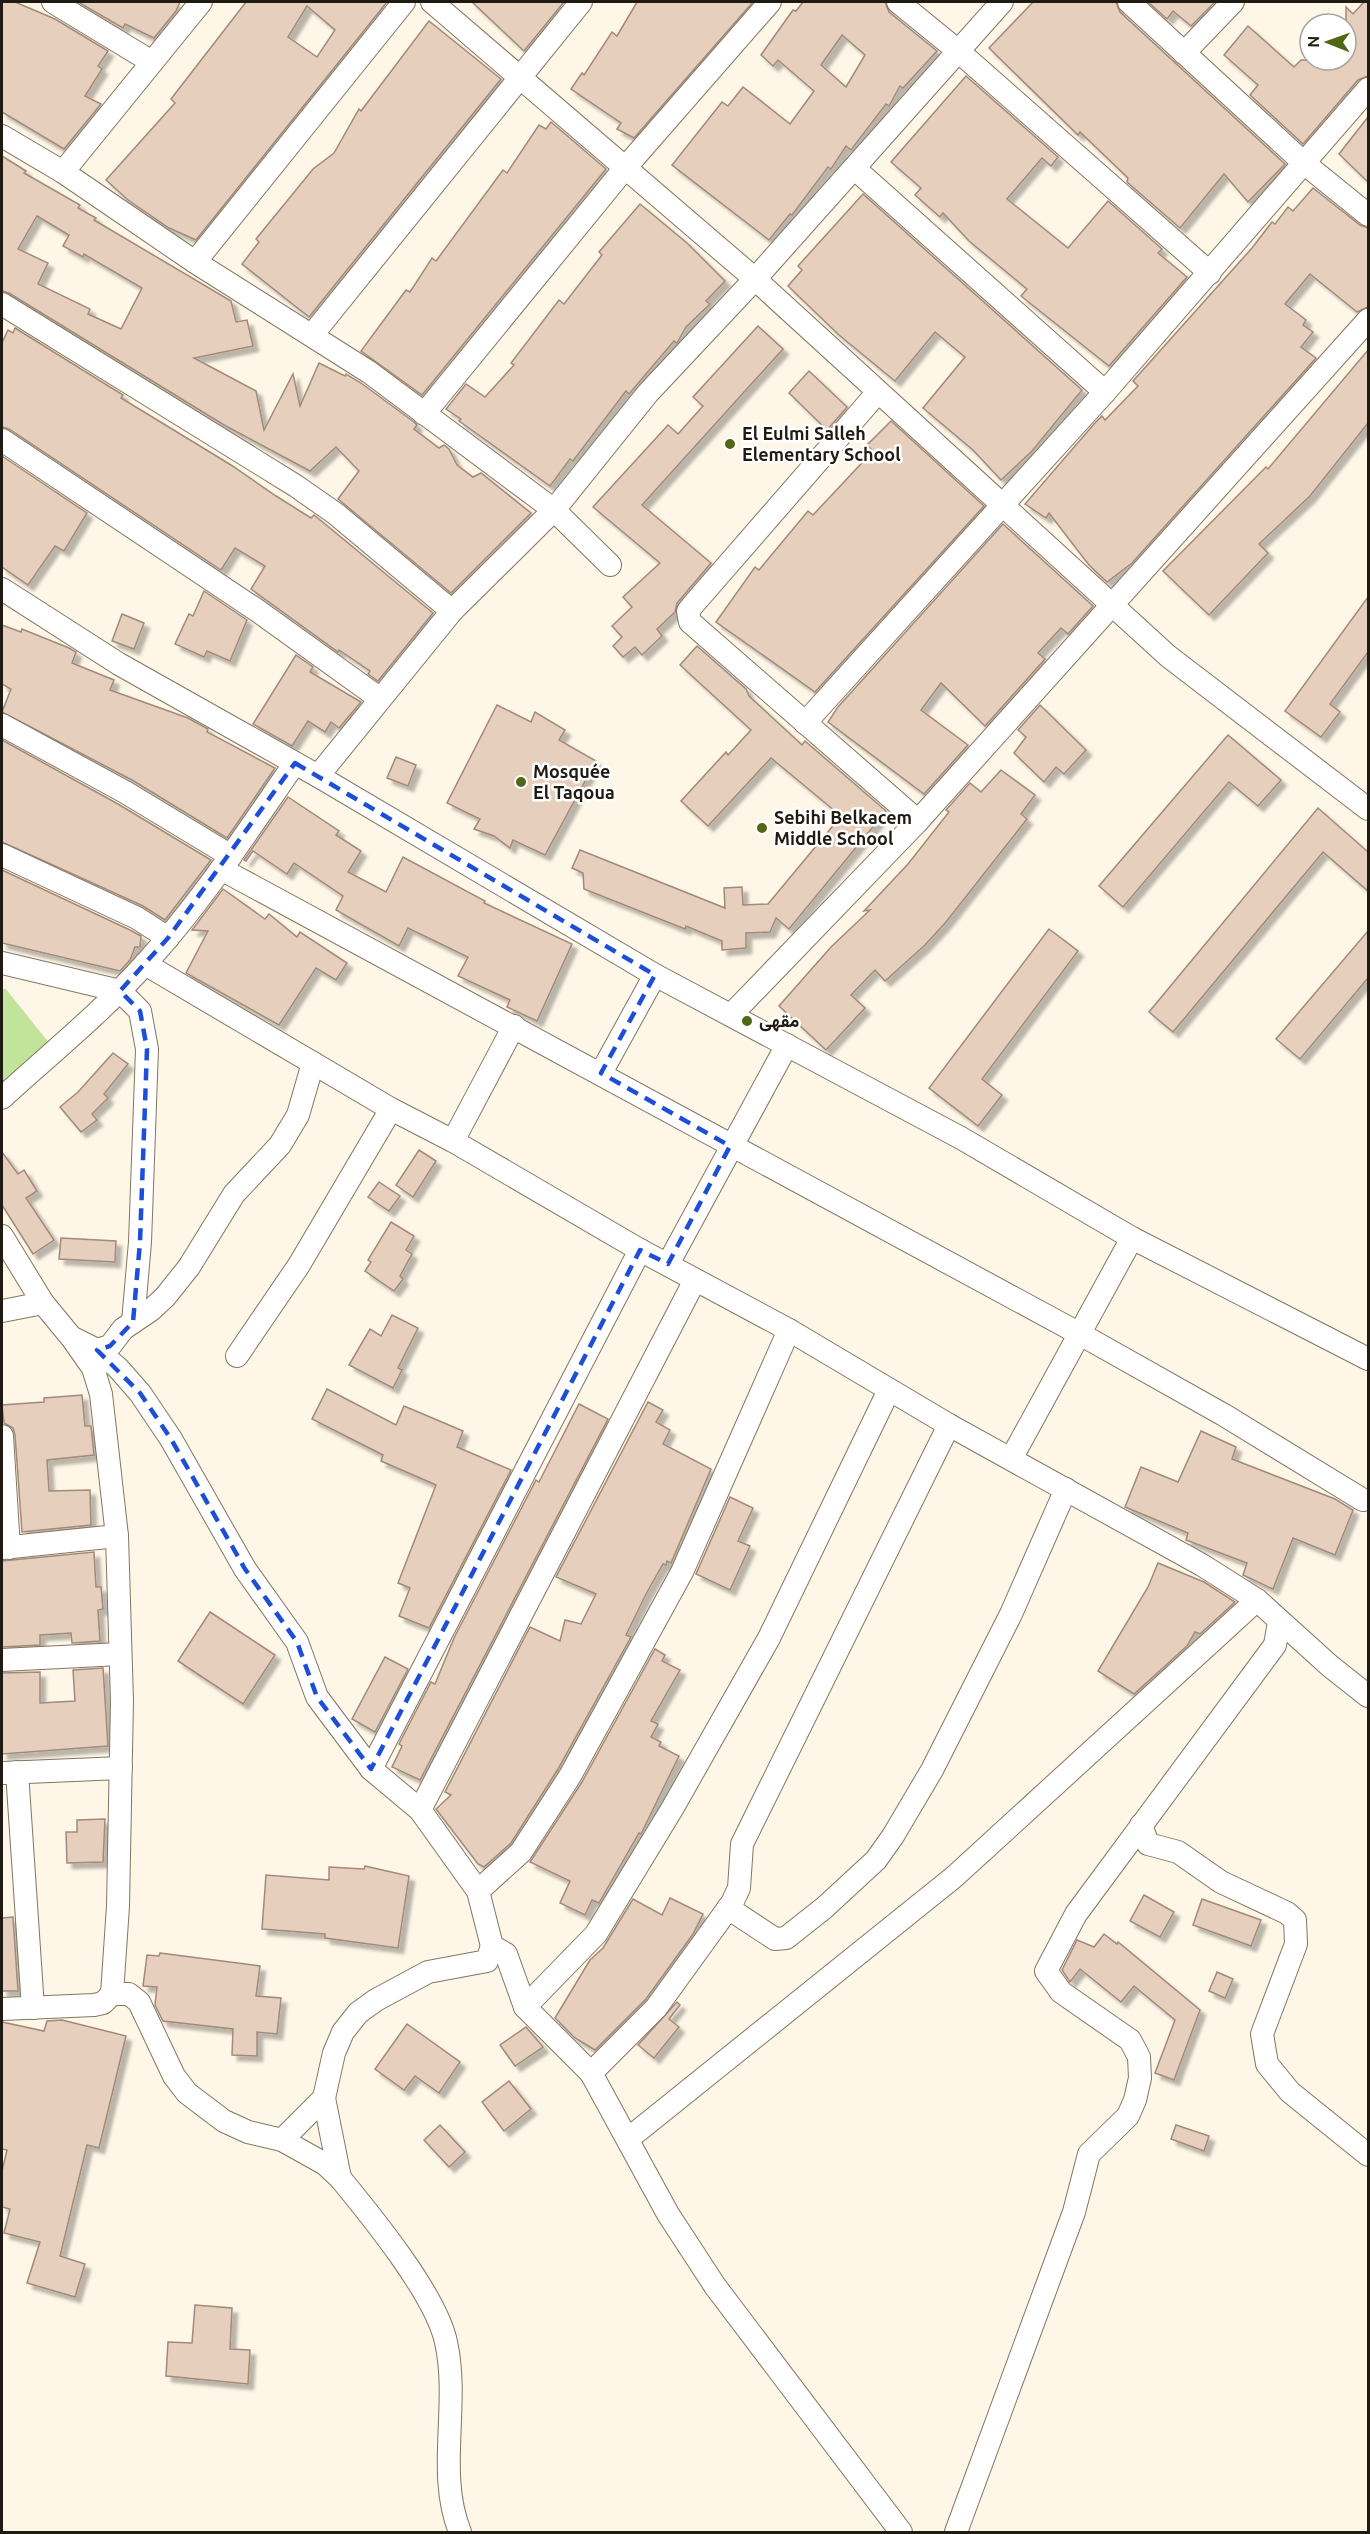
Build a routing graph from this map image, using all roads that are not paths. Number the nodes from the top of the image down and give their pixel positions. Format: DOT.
graph roads {
  1 [pos="53,2"];
  2 [pos="201,2"];
  3 [pos="404,2"];
  4 [pos="432,2"];
  5 [pos="581,2"];
  6 [pos="770,2"];
  7 [pos="898,2"];
  8 [pos="1002,2"];
  9 [pos="1129,2"];
  10 [pos="1233,2"];
  11 [pos="957,50"];
  12 [pos="1184,53"];
  13 [pos="152,62"];
  14 [pos="520,77"];
  15 [pos="1368,89"];
  16 [pos="2,136"];
  17 [pos="1305,164"];
  18 [pos="625,168"];
  19 [pos="854,168"];
  20 [pos="63,172"];
  21 [pos="1368,215"];
  22 [pos="195,262"];
  23 [pos="1210,273"];
  24 [pos="755,279"];
  25 [pos="2,304"];
  26 [pos="1368,320"];
  27 [pos="312,335"];
  28 [pos="878,392"];
  29 [pos="1106,392"];
  30 [pos="424,414"];
  31 [pos="2,440"];
  32 [pos="1003,505"];
  33 [pos="554,510"];
  34 [pos="610,565"];
  35 [pos="2,589"];
  36 [pos="1111,604"];
  37 [pos="452,611"];
  38 [pos="379,698"];
  39 [pos="805,723"];
  40 [pos="2,725"];
  41 [pos="295,763"];
  42 [pos="318,776"];
  43 [pos="1368,809"];
  44 [pos="918,821"];
  45 [pos="2,855"];
  46 [pos="226,863"];
  47 [pos="168,938"];
  48 [pos="2,963"];
  49 [pos="145,964"];
  50 [pos="655,975"];
  51 [pos="120,991"];
  52 [pos="730,1015"];
  53 [pos="514,1026"];
  54 [pos="788,1046"];
  55 [pos="313,1064"];
  56 [pos="601,1073"];
  57 [pos="2,1098"];
  58 [pos="391,1109"];
  59 [pos="453,1141"];
  60 [pos="730,1146"];
  61 [pos="2,1236"];
  62 [pos="1132,1238"];
  63 [pos="640,1250"];
  64 [pos="668,1263"];
  65 [pos="695,1280"];
  66 [pos="43,1302"];
  67 [pos="2,1311"];
  68 [pos="133,1322"];
  69 [pos="789,1330"];
  70 [pos="1080,1334"];
  71 [pos="71,1337"];
  72 [pos="97,1350"];
  73 [pos="237,1356"];
  74 [pos="1368,1359"];
  75 [pos="889,1390"];
  76 [pos="949,1425"];
  77 [pos="2,1436"];
  78 [pos="1011,1459"];
  79 [pos="1066,1489"];
  80 [pos="1363,1500"];
  81 [pos="117,1536"];
  82 [pos="5,1548"];
  83 [pos="1257,1600"];
  84 [pos="1279,1622"];
  85 [pos="120,1654"];
  86 [pos="2,1660"];
  87 [pos="1368,1696"];
  88 [pos="121,1768"];
  89 [pos="371,1769"];
  90 [pos="9,1772"];
  91 [pos="420,1810"];
  92 [pos="1141,1825"];
  93 [pos="478,1891"];
  94 [pos="728,1908"];
  95 [pos="492,1946"];
  96 [pos="112,1994"];
  97 [pos="525,2007"];
  98 [pos="33,2008"];
  99 [pos="2,2009"];
  100 [pos="591,2073"];
  101 [pos="324,2098"];
  102 [pos="627,2139"];
  103 [pos="282,2140"];
  104 [pos="1368,2155"];
  105 [pos="340,2178"];
  106 [pos="460,2532"];
  107 [pos="901,2532"];
  108 [pos="956,2532"];
  1 -- 13 [label="street"];
  2 -- 13 [label="street"];
  3 -- 22 [label="street"];
  4 -- 14 [label="street"];
  5 -- 14 [label="street"];
  6 -- 18 [label="street"];
  7 -- 11 [label="street"];
  8 -- 11 [label="street"];
  9 -- 12 [label="street"];
  10 -- 12 [label="street"];
  11 -- 19 [label="street"];
  11 -- 23 [label="street"];
  12 -- 17 [label="street"];
  13 -- 20 [label="street"];
  14 -- 18 [label="street"];
  14 -- 27 [label="street"];
  15 -- 17 [label="street"];
  16 -- 20 [label="street"];
  17 -- 21 [label="street"];
  17 -- 23 [label="street"];
  18 -- 24 [label="street"];
  18 -- 30 [label="street"];
  19 -- 24 [label="street"];
  19 -- 29 [label="street"];
  20 -- 22 [label="street"];
  22 -- 27 [label="street"];
  23 -- 29 [label="street"];
  24 -- 28 [label="street"];
  24 -- 33 [label="street"];
  25 -- 37 [label="street"];
  26 -- 36 [label="street"];
  27 -- 30 [label="street"];
  28 -- 32 [label="street"];
  28 -- 39 [label="street"];
  29 -- 32 [label="street"];
  30 -- 33 [label="street"];
  31 -- 38 [label="street"];
  32 -- 36 [label="street"];
  32 -- 39 [label="street"];
  33 -- 34 [label="street"];
  33 -- 37 [label="street"];
  35 -- 41 [label="street"];
  36 -- 43 [label="street"];
  36 -- 44 [label="street"];
  37 -- 38 [label="street"];
  38 -- 42 [label="street"];
  39 -- 44 [label="street"];
  40 -- 46 [label="street"];
  41 -- 42 [label="street"];
  41 -- 46 [label="street"];
  42 -- 50 [label="street"];
  44 -- 52 [label="street"];
  45 -- 47 [label="street"];
  46 -- 47 [label="street"];
  46 -- 53 [label="street"];
  47 -- 49 [label="street"];
  48 -- 51 [label="street"];
  49 -- 51 [label="street"];
  49 -- 55 [label="street"];
  50 -- 52 [label="street"];
  50 -- 56 [label="street"];
  51 -- 57 [label="street"];
  51 -- 68 [label="street"];
  52 -- 54 [label="street"];
  53 -- 56 [label="street"];
  53 -- 59 [label="street"];
  54 -- 60 [label="street"];
  54 -- 62 [label="street"];
  55 -- 58 [label="street"];
  55 -- 68 [label="street"];
  56 -- 60 [label="street"];
  58 -- 59 [label="street"];
  58 -- 73 [label="street"];
  59 -- 63 [label="street"];
  60 -- 64 [label="street"];
  60 -- 70 [label="street"];
  61 -- 66 [label="street"];
  62 -- 70 [label="street"];
  62 -- 74 [label="street"];
  63 -- 64 [label="street"];
  63 -- 89 [label="street"];
  64 -- 65 [label="street"];
  65 -- 69 [label="street"];
  65 -- 91 [label="street"];
  66 -- 67 [label="street"];
  66 -- 71 [label="street"];
  68 -- 72 [label="street"];
  69 -- 75 [label="street"];
  69 -- 93 [label="street"];
  70 -- 78 [label="street"];
  70 -- 80 [label="street"];
  71 -- 72 [label="street"];
  71 -- 81 [label="street"];
  72 -- 89 [label="street"];
  75 -- 76 [label="street"];
  75 -- 97 [label="street"];
  76 -- 78 [label="street"];
  76 -- 94 [label="street"];
  77 -- 82 [label="street"];
  78 -- 79 [label="street"];
  79 -- 83 [label="street"];
  79 -- 94 [label="street"];
  81 -- 82 [label="street"];
  81 -- 85 [label="street"];
  83 -- 84 [label="street"];
  83 -- 102 [label="street"];
  84 -- 87 [label="street"];
  84 -- 92 [label="street"];
  85 -- 86 [label="street"];
  85 -- 88 [label="street"];
  88 -- 90 [label="street"];
  88 -- 96 [label="street"];
  89 -- 91 [label="street"];
  90 -- 98 [label="street"];
  91 -- 93 [label="street"];
  92 -- 104 [label="street"];
  92 -- 108 [label="street"];
  93 -- 95 [label="street"];
  94 -- 100 [label="street"];
  95 -- 97 [label="street"];
  95 -- 101 [label="street"];
  96 -- 98 [label="street"];
  96 -- 103 [label="street"];
  97 -- 100 [label="street"];
  98 -- 99 [label="street"];
  100 -- 102 [label="street"];
  101 -- 103 [label="street"];
  101 -- 105 [label="street"];
  102 -- 107 [label="street"];
  103 -- 105 [label="street"];
  105 -- 106 [label="street"];
}
